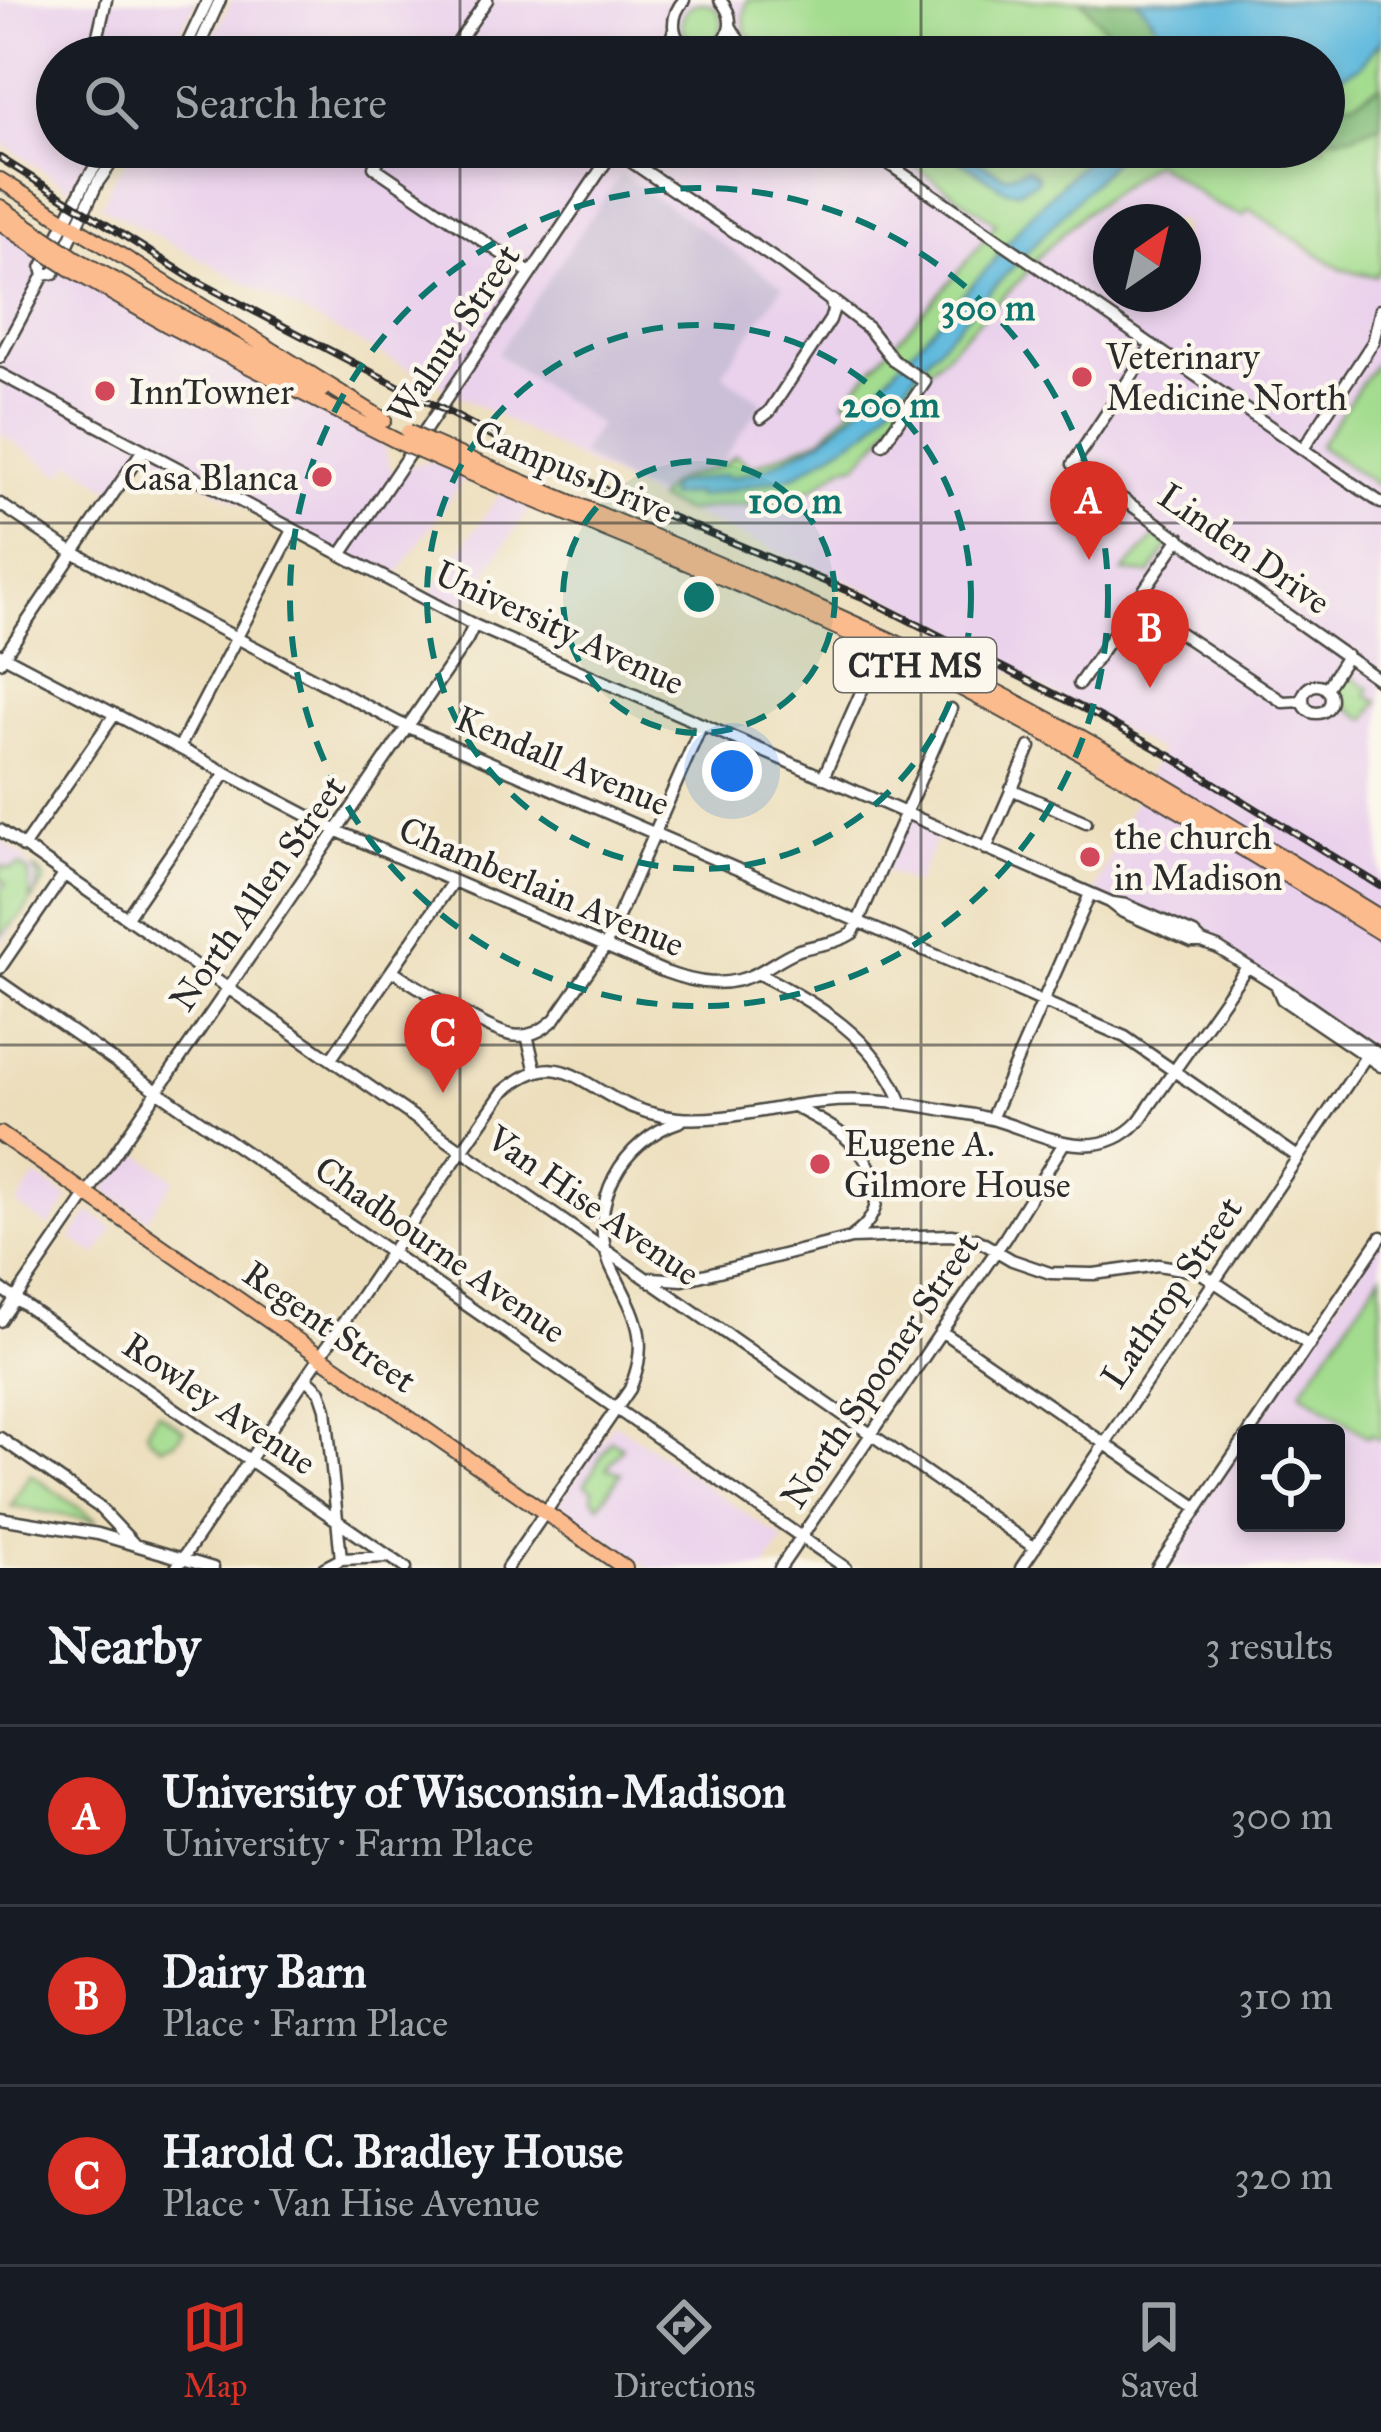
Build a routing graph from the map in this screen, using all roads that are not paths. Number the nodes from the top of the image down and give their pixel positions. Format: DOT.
graph roads {
  1 [pos="106,0"];
  2 [pos="208,0"];
  3 [pos="220,0"];
  4 [pos="487,0"];
  5 [pos="684,0"];
  6 [pos="720,0"];
  7 [pos="736,0"];
  8 [pos="731,23"];
  9 [pos="674,31"];
  10 [pos="98,36"];
  11 [pos="191,36"];
  12 [pos="204,36"];
  13 [pos="462,36"];
  14 [pos="672,36"];
  15 [pos="678,36"];
  16 [pos="726,36"];
  17 [pos="737,36"];
  18 [pos="94,168"];
  19 [pos="108,168"];
  20 [pos="375,168"];
  21 [pos="601,168"];
  22 [pos="643,168"];
  23 [pos="894,168"];
  24 [pos="0,180"];
  25 [pos="0,207"];
  26 [pos="0,222"];
  27 [pos="72,225"];
  28 [pos="38,241"];
  29 [pos="75,265"];
  30 [pos="530,273"];
  31 [pos="830,303"];
  32 [pos="1381,310"];
  33 [pos="1152,345"];
  34 [pos="0,357"];
  35 [pos="0,374"];
  36 [pos="761,418"];
  37 [pos="384,420"];
  38 [pos="404,437"];
  39 [pos="883,444"];
  40 [pos="425,447"];
  41 [pos="1303,449"];
  42 [pos="142,452"];
  43 [pos="0,503"];
  44 [pos="1381,503"];
  45 [pos="293,530"];
  46 [pos="1180,538"];
  47 [pos="74,553"];
  48 [pos="341,555"];
  49 [pos="1135,603"];
  50 [pos="474,625"];
  51 [pos="236,638"];
  52 [pos="1347,656"];
  53 [pos="1,657"];
  54 [pos="874,663"];
  55 [pos="1381,681"];
  56 [pos="1079,684"];
  57 [pos="1325,689"];
  58 [pos="1303,701"];
  59 [pos="951,709"];
  60 [pos="115,714"];
  61 [pos="701,724"];
  62 [pos="408,726"];
  63 [pos="1030,747"];
  64 [pos="179,748"];
  65 [pos="226,773"];
  66 [pos="823,778"];
  67 [pos="1010,789"];
  68 [pos="906,814"];
  69 [pos="1086,822"];
  70 [pos="0,830"];
  71 [pos="338,831"];
  72 [pos="654,833"];
  73 [pos="23,847"];
  74 [pos="986,849"];
  75 [pos="64,874"];
  76 [pos="453,881"];
  77 [pos="1090,894"];
  78 [pos="127,917"];
  79 [pos="1381,918"];
  80 [pos="859,921"];
  81 [pos="1381,933"];
  82 [pos="605,946"];
  83 [pos="1247,967"];
  84 [pos="0,968"];
  85 [pos="393,971"];
  86 [pos="757,974"];
  87 [pos="0,982"];
  88 [pos="228,987"];
  89 [pos="1042,1001"];
  90 [pos="527,1035"];
  91 [pos="1373,1054"];
  92 [pos="331,1059"];
  93 [pos="1381,1066"];
  94 [pos="1175,1071"];
  95 [pos="536,1072"];
  96 [pos="159,1090"];
  97 [pos="902,1103"];
  98 [pos="794,1106"];
  99 [pos="695,1119"];
  100 [pos="991,1119"];
  101 [pos="0,1134"];
  102 [pos="1064,1143"];
  103 [pos="463,1151"];
  104 [pos="1298,1157"];
  105 [pos="88,1194"];
  106 [pos="850,1238"];
  107 [pos="1381,1238"];
  108 [pos="607,1250"];
  109 [pos="995,1250"];
  110 [pos="391,1252"];
  111 [pos="640,1274"];
  112 [pos="1214,1281"];
  113 [pos="0,1288"];
  114 [pos="624,1296"];
  115 [pos="15,1299"];
  116 [pos="0,1321"];
  117 [pos="941,1331"];
  118 [pos="1309,1345"];
  119 [pos="321,1356"];
  120 [pos="306,1378"];
  121 [pos="618,1408"];
  122 [pos="1255,1424"];
  123 [pos="871,1433"];
  124 [pos="0,1438"];
  125 [pos="1104,1444"];
  126 [pos="1237,1450"];
  127 [pos="249,1460"];
  128 [pos="1198,1508"];
  129 [pos="546,1513"];
  130 [pos="0,1517"];
  131 [pos="338,1520"];
  132 [pos="801,1537"];
  133 [pos="135,1545"];
  134 [pos="1035,1547"];
  135 [pos="390,1557"];
  136 [pos="341,1559"];
  137 [pos="179,1564"];
  138 [pos="213,1568"];
  139 [pos="324,1568"];
  140 [pos="406,1568"];
  141 [pos="507,1568"];
  142 [pos="625,1568"];
  143 [pos="780,1568"];
  144 [pos="846,1568"];
  145 [pos="1021,1568"];
  146 [pos="1157,1568"];
  1 -- 10 [label="street"];
  2 -- 11 [label="street"];
  3 -- 12 [label="street"];
  4 -- 13 [label="street"];
  5 -- 9 [label="street"];
  6 -- 8 [label="street"];
  7 -- 8 [label="street"];
  8 -- 16 [label="street"];
  8 -- 17 [label="street"];
  9 -- 14 [label="street"];
  9 -- 15 [label="street"];
  18 -- 27 [label="street"];
  19 -- 27 [label="street"];
  20 -- 30 [label="street"];
  21 -- 30 [label="street, Walnut Street"];
  22 -- 31 [label="street"];
  23 -- 33 [label="street"];
  24 -- 27 [label="main road"];
  25 -- 28 [label="main road, Campus Drive / CTH MS"];
  26 -- 28 [label="main road, Campus Drive / CTH MS"];
  27 -- 34 [label="street"];
  27 -- 37 [label="main road"];
  28 -- 29 [label="main road, Campus Drive / CTH MS, bridge"];
  29 -- 37 [label="main road, Campus Drive / CTH MS"];
  29 -- 38 [label="main road, Campus Drive / CTH MS"];
  30 -- 48 [label="street, Walnut Street"];
  31 -- 36 [label="street"];
  31 -- 39 [label="street"];
  32 -- 41 [label="street"];
  33 -- 41 [label="street"];
  33 -- 46 [label="street, Linden Drive"];
  35 -- 42 [label="street, University Avenue"];
  37 -- 38 [label="main road, Campus Drive / CTH MS"];
  38 -- 40 [label="main road, Campus Drive / CTH MS, bridge"];
  40 -- 79 [label="main road, Campus Drive / CTH MS"];
  40 -- 81 [label="main road, Campus Drive / CTH MS"];
  41 -- 44 [label="street"];
  42 -- 45 [label="street, University Avenue"];
  42 -- 47 [label="street"];
  43 -- 47 [label="street, Kendall Avenue"];
  45 -- 48 [label="street, University Avenue"];
  45 -- 51 [label="street"];
  46 -- 49 [label="street"];
  46 -- 52 [label="street, Linden Drive"];
  47 -- 51 [label="street, Kendall Avenue"];
  47 -- 53 [label="street"];
  48 -- 50 [label="street, University Avenue"];
  49 -- 56 [label="street"];
  49 -- 58 [label="street"];
  50 -- 61 [label="street, University Avenue"];
  50 -- 62 [label="street, North Allen Street"];
  51 -- 62 [label="street, Kendall Avenue"];
  51 -- 64 [label="street"];
  52 -- 55 [label="street, Linden Drive"];
  52 -- 57 [label="street"];
  53 -- 60 [label="street, Chamberlain Avenue"];
  54 -- 66 [label="street"];
  57 -- 58 [label="street"];
  57 -- 58 [label="street"];
  59 -- 68 [label="street"];
  60 -- 64 [label="street, Chamberlain Avenue"];
  60 -- 73 [label="street"];
  61 -- 66 [label="street, University Avenue"];
  61 -- 72 [label="street"];
  62 -- 71 [label="street, North Allen Street"];
  62 -- 72 [label="street, Kendall Avenue"];
  63 -- 67 [label="street"];
  64 -- 65 [label="street, Chamberlain Avenue"];
  65 -- 71 [label="street, Chamberlain Avenue"];
  65 -- 78 [label="street"];
  66 -- 68 [label="street, University Avenue"];
  67 -- 69 [label="street"];
  67 -- 74 [label="street"];
  68 -- 74 [label="street, University Avenue"];
  68 -- 80 [label="street"];
  70 -- 73 [label="street, Van Hise Avenue"];
  71 -- 76 [label="street, Chamberlain Avenue"];
  71 -- 88 [label="street, North Allen Street"];
  72 -- 80 [label="street, Kendall Avenue"];
  72 -- 82 [label="street"];
  73 -- 75 [label="street, Van Hise Avenue"];
  74 -- 77 [label="street, University Avenue"];
  75 -- 78 [label="street, Van Hise Avenue"];
  75 -- 84 [label="street"];
  76 -- 82 [label="street, Chamberlain Avenue"];
  76 -- 85 [label="street"];
  77 -- 83 [label="street, University Avenue"];
  77 -- 89 [label="street"];
  78 -- 88 [label="street, Van Hise Avenue"];
  80 -- 86 [label="street, Chamberlain Avenue"];
  80 -- 89 [label="street, Kendall Avenue"];
  82 -- 86 [label="street, Chamberlain Avenue"];
  82 -- 90 [label="street"];
  83 -- 91 [label="street, University Avenue"];
  83 -- 94 [label="street"];
  85 -- 90 [label="street"];
  85 -- 92 [label="street"];
  86 -- 97 [label="street"];
  87 -- 96 [label="street, Chadbourne Avenue"];
  88 -- 92 [label="street, Van Hise Avenue"];
  88 -- 96 [label="street, North Allen Street"];
  89 -- 94 [label="street, Kendall Avenue"];
  89 -- 100 [label="street"];
  90 -- 95 [label="street"];
  91 -- 93 [label="street, University Avenue"];
  91 -- 104 [label="street, Lathrop Street"];
  92 -- 103 [label="street, Van Hise Avenue"];
  94 -- 102 [label="street"];
  94 -- 104 [label="street, Kendall Avenue"];
  95 -- 99 [label="street"];
  95 -- 103 [label="street"];
  96 -- 105 [label="street, North Allen Street"];
  96 -- 110 [label="street, Chadbourne Avenue"];
  97 -- 98 [label="street"];
  97 -- 100 [label="street"];
  98 -- 99 [label="street"];
  98 -- 106 [label="street"];
  99 -- 108 [label="street"];
  100 -- 102 [label="street"];
  101 -- 105 [label="main road, Regent Street"];
  102 -- 109 [label="street, North Spooner Street"];
  103 -- 108 [label="street, Van Hise Avenue"];
  103 -- 110 [label="street"];
  104 -- 112 [label="street, Lathrop Street"];
  105 -- 115 [label="street, North Allen Street"];
  105 -- 119 [label="main road, Regent Street"];
  106 -- 109 [label="street"];
  106 -- 111 [label="street"];
  107 -- 118 [label="street"];
  108 -- 111 [label="street, Van Hise Avenue"];
  108 -- 114 [label="street"];
  109 -- 112 [label="street"];
  109 -- 117 [label="street, North Spooner Street"];
  110 -- 119 [label="street"];
  110 -- 121 [label="street, Chadbourne Avenue"];
  111 -- 114 [label="street"];
  111 -- 123 [label="street, Van Hise Avenue"];
  112 -- 118 [label="street"];
  112 -- 125 [label="street, Lathrop Street"];
  113 -- 115 [label="street, Rowley Avenue"];
  114 -- 121 [label="street"];
  115 -- 116 [label="street, North Allen Street"];
  115 -- 127 [label="street, Rowley Avenue"];
  117 -- 123 [label="street, North Spooner Street"];
  117 -- 125 [label="street"];
  118 -- 122 [label="street"];
  119 -- 120 [label="street"];
  119 -- 129 [label="main road, Regent Street"];
  120 -- 127 [label="street"];
  120 -- 131 [label="street"];
  121 -- 129 [label="street"];
  121 -- 132 [label="street, Chadbourne Avenue"];
  123 -- 132 [label="street, North Spooner Street"];
  123 -- 134 [label="street, Van Hise Avenue"];
  124 -- 133 [label="street"];
  125 -- 128 [label="street"];
  125 -- 134 [label="street, Lathrop Street"];
  126 -- 128 [label="street"];
  127 -- 131 [label="street, Rowley Avenue"];
  127 -- 137 [label="street"];
  128 -- 146 [label="street"];
  129 -- 141 [label="street"];
  129 -- 142 [label="main road, Regent Street"];
  130 -- 133 [label="street"];
  131 -- 135 [label="street, Rowley Avenue"];
  131 -- 136 [label="street"];
  132 -- 143 [label="street, North Spooner Street"];
  132 -- 144 [label="street, Chadbourne Avenue"];
  133 -- 137 [label="street"];
  134 -- 145 [label="street, Lathrop Street"];
  135 -- 136 [label="street"];
  135 -- 140 [label="street, Rowley Avenue"];
  136 -- 139 [label="street"];
  137 -- 138 [label="street"];
}
